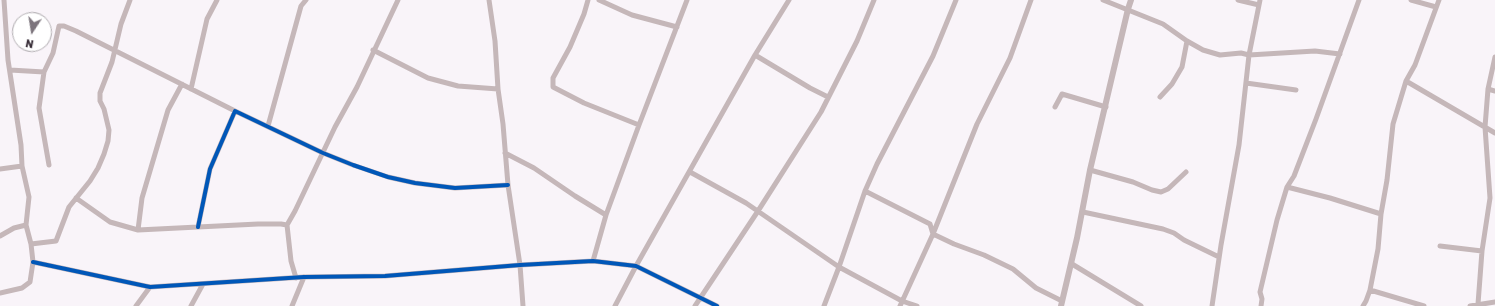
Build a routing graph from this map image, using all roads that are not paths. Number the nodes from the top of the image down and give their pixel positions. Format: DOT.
graph roads {
  1 [pos="4,0"];
  2 [pos="130,0"];
  3 [pos="217,0"];
  4 [pos="306,0"];
  5 [pos="398,0"];
  6 [pos="489,0"];
  7 [pos="588,0"];
  8 [pos="599,0"];
  9 [pos="687,0"];
  10 [pos="788,0"];
  11 [pos="874,0"];
  12 [pos="956,0"];
  13 [pos="1032,0"];
  14 [pos="1103,0"];
  15 [pos="1131,0"];
  16 [pos="1238,0"];
  17 [pos="1359,0"];
  18 [pos="1411,0"];
  19 [pos="1439,0"];
  20 [pos="1259,2"];
  21 [pos="1436,7"];
  22 [pos="1128,9"];
  23 [pos="677,28"];
  24 [pos="1187,42"];
  25 [pos="116,50"];
  26 [pos="374,50"];
  27 [pos="1340,54"];
  28 [pos="755,55"];
  29 [pos="1249,55"];
  30 [pos="1495,57"];
  31 [pos="10,70"];
  32 [pos="44,72"];
  33 [pos="1406,81"];
  34 [pos="1246,83"];
  35 [pos="182,84"];
  36 [pos="1488,88"];
  37 [pos="190,89"];
  38 [pos="498,89"];
  39 [pos="1296,90"];
  40 [pos="1495,91"];
  41 [pos="828,97"];
  42 [pos="1160,97"];
  43 [pos="1056,107"];
  44 [pos="1106,107"];
  45 [pos="235,111"];
  46 [pos="639,125"];
  47 [pos="268,126"];
  48 [pos="1485,127"];
  49 [pos="1495,133"];
  50 [pos="324,153"];
  51 [pos="505,153"];
  52 [pos="48,165"];
  53 [pos="22,166"];
  54 [pos="0,169"];
  55 [pos="1090,170"];
  56 [pos="690,172"];
  57 [pos="1186,172"];
  58 [pos="508,185"];
  59 [pos="1287,186"];
  60 [pos="865,191"];
  61 [pos="76,198"];
  62 [pos="758,211"];
  63 [pos="1082,212"];
  64 [pos="606,214"];
  65 [pos="1381,214"];
  66 [pos="26,225"];
  67 [pos="286,225"];
  68 [pos="198,228"];
  69 [pos="138,230"];
  70 [pos="933,234"];
  71 [pos="0,236"];
  72 [pos="31,244"];
  73 [pos="1440,246"];
  74 [pos="1482,251"];
  75 [pos="1219,257"];
  76 [pos="593,261"];
  77 [pos="33,262"];
  78 [pos="1072,264"];
  79 [pos="520,265"];
  80 [pos="636,266"];
  81 [pos="839,267"];
  82 [pos="304,277"];
  83 [pos="296,278"];
  84 [pos="203,284"];
  85 [pos="150,287"];
  86 [pos="1370,290"];
  87 [pos="0,293"];
  88 [pos="701,298"];
  89 [pos="1495,302"];
  90 [pos="901,303"];
  91 [pos="1062,304"];
  92 [pos="1478,304"];
  93 [pos="136,306"];
  94 [pos="191,306"];
  95 [pos="292,306"];
  96 [pos="523,306"];
  97 [pos="616,306"];
  98 [pos="695,306"];
  99 [pos="717,306"];
  100 [pos="824,306"];
  101 [pos="917,306"];
  102 [pos="1141,306"];
  103 [pos="1212,306"];
  104 [pos="1261,306"];
  105 [pos="1363,306"];
  106 [pos="1424,306"];
  107 [pos="1470,306"];
  1 -- 31 [label="street"];
  2 -- 25 [label="street"];
  3 -- 37 [label="street"];
  4 -- 47 [label="street"];
  5 -- 26 [label="street"];
  6 -- 38 [label="street"];
  7 -- 46 [label="street"];
  8 -- 23 [label="street"];
  9 -- 23 [label="street"];
  10 -- 28 [label="street"];
  11 -- 41 [label="street"];
  12 -- 60 [label="street"];
  13 -- 70 [label="street"];
  14 -- 22 [label="street"];
  15 -- 22 [label="street"];
  16 -- 20 [label="street"];
  17 -- 27 [label="street"];
  18 -- 21 [label="street"];
  19 -- 21 [label="street"];
  20 -- 29 [label="street"];
  21 -- 33 [label="street"];
  22 -- 24 [label="street"];
  22 -- 44 [label="street"];
  23 -- 46 [label="street"];
  24 -- 29 [label="street"];
  24 -- 42 [label="street"];
  25 -- 32 [label="street"];
  25 -- 35 [label="street"];
  25 -- 61 [label="street"];
  26 -- 38 [label="street"];
  26 -- 50 [label="street"];
  27 -- 29 [label="street"];
  27 -- 59 [label="street"];
  28 -- 41 [label="street"];
  28 -- 56 [label="street"];
  29 -- 34 [label="street"];
  30 -- 36 [label="street"];
  31 -- 32 [label="street"];
  31 -- 53 [label="street"];
  32 -- 52 [label="street"];
  33 -- 48 [label="street"];
  33 -- 65 [label="street"];
  34 -- 39 [label="street"];
  34 -- 75 [label="street"];
  35 -- 37 [label="street"];
  35 -- 69 [label="street"];
  36 -- 40 [label="street"];
  36 -- 48 [label="street"];
  37 -- 45 [label="street"];
  38 -- 51 [label="street"];
  41 -- 62 [label="street"];
  43 -- 44 [label="street"];
  44 -- 55 [label="street"];
  45 -- 47 [label="street"];
  45 -- 68 [label="street"];
  46 -- 64 [label="street"];
  47 -- 50 [label="street"];
  48 -- 49 [label="street"];
  48 -- 74 [label="street"];
  50 -- 58 [label="street"];
  50 -- 67 [label="street"];
  51 -- 58 [label="street"];
  51 -- 64 [label="street"];
  53 -- 54 [label="street"];
  53 -- 66 [label="street"];
  55 -- 57 [label="street"];
  55 -- 63 [label="street"];
  56 -- 62 [label="street"];
  56 -- 80 [label="street"];
  58 -- 79 [label="street"];
  59 -- 65 [label="street"];
  59 -- 104 [label="street"];
  60 -- 70 [label="street"];
  60 -- 81 [label="street"];
  61 -- 69 [label="street"];
  61 -- 72 [label="street"];
  62 -- 81 [label="street"];
  62 -- 88 [label="street"];
  63 -- 75 [label="street"];
  63 -- 78 [label="street"];
  64 -- 76 [label="street"];
  65 -- 86 [label="street"];
  66 -- 71 [label="street"];
  66 -- 72 [label="street"];
  67 -- 68 [label="street"];
  67 -- 83 [label="street"];
  68 -- 69 [label="street"];
  70 -- 90 [label="street"];
  70 -- 91 [label="street"];
  72 -- 77 [label="street"];
  73 -- 74 [label="street"];
  74 -- 92 [label="street"];
  75 -- 103 [label="street"];
  76 -- 79 [label="street"];
  76 -- 80 [label="street"];
  77 -- 85 [label="street"];
  77 -- 87 [label="street"];
  78 -- 91 [label="street"];
  78 -- 102 [label="street"];
  79 -- 82 [label="street"];
  79 -- 96 [label="street"];
  80 -- 88 [label="street"];
  80 -- 97 [label="street"];
  81 -- 90 [label="street"];
  81 -- 100 [label="street"];
  82 -- 83 [label="street"];
  82 -- 95 [label="street"];
  83 -- 84 [label="street"];
  84 -- 85 [label="street"];
  84 -- 94 [label="street"];
  85 -- 93 [label="street"];
  86 -- 105 [label="street"];
  86 -- 106 [label="street"];
  88 -- 98 [label="street"];
  88 -- 99 [label="street"];
  89 -- 92 [label="street"];
  90 -- 101 [label="street"];
  92 -- 107 [label="street"];
}
